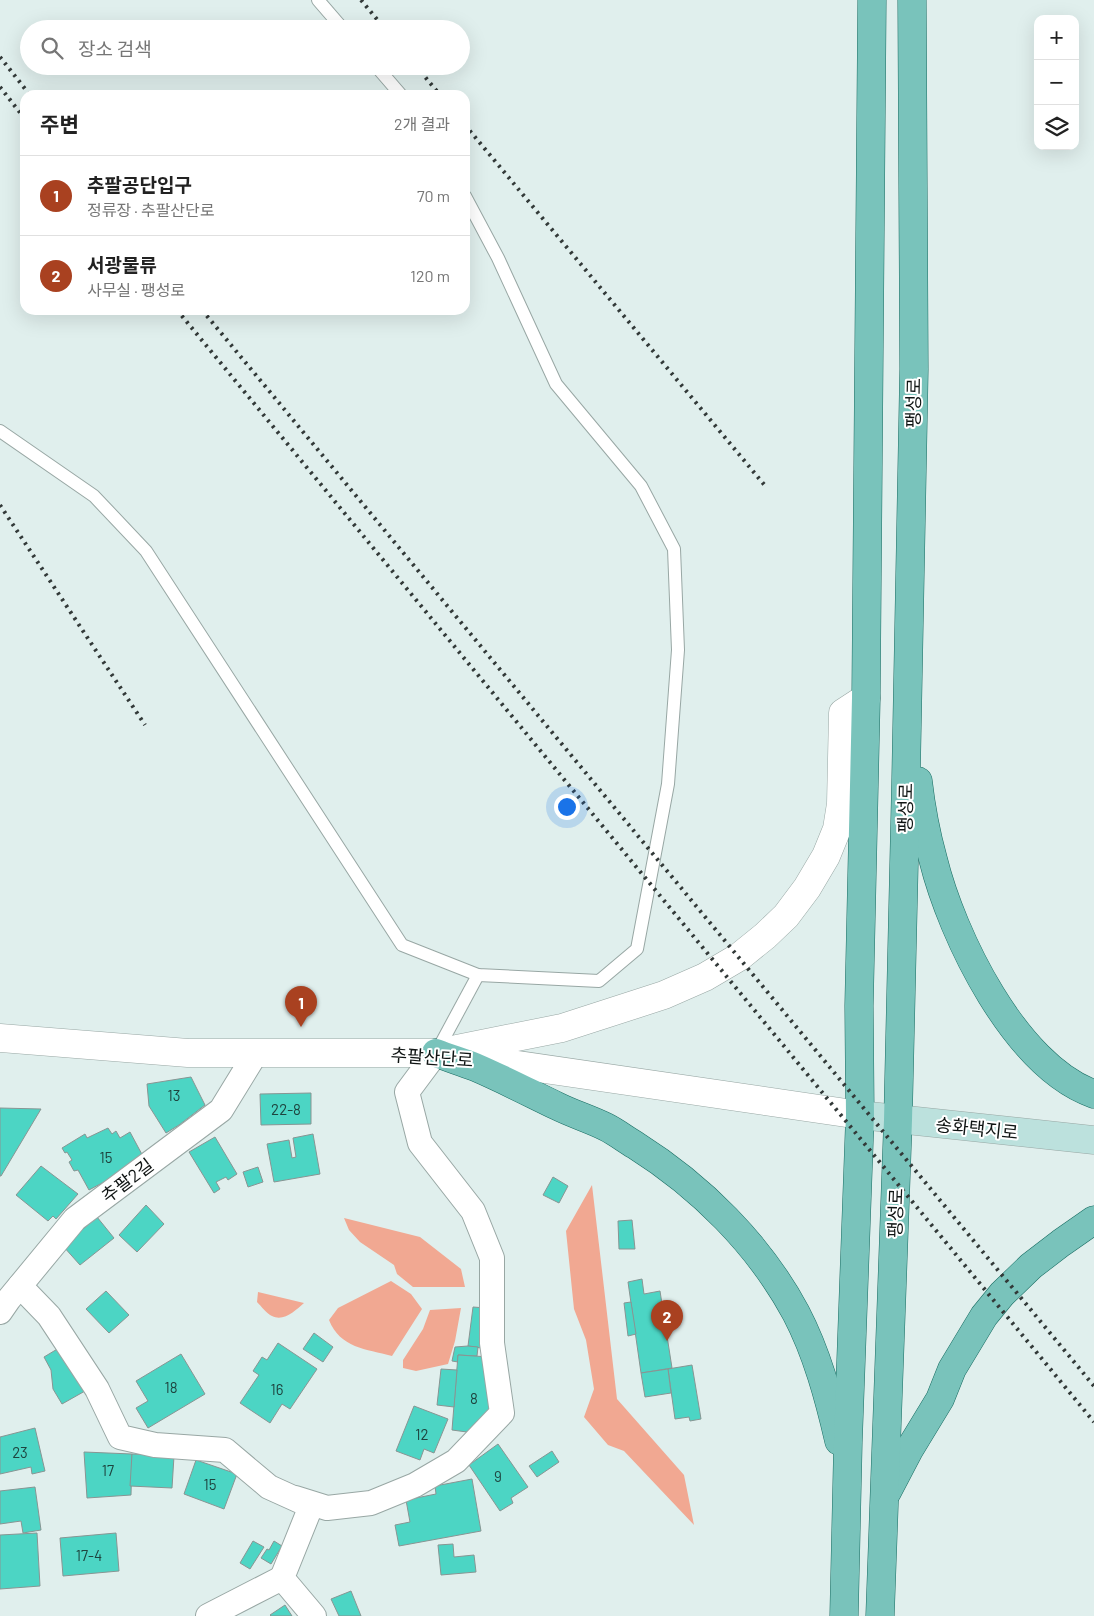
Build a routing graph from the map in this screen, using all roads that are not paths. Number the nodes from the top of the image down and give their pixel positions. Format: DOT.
graph roads {
  1 [pos="318,0"];
  2 [pos="872,0"];
  3 [pos="912,0"];
  4 [pos="335,20"];
  5 [pos="384,75"];
  6 [pos="397,90"];
  7 [pos="470,205"];
  8 [pos="0,431"];
  9 [pos="908,680"];
  10 [pos="866,698"];
  11 [pos="478,975"];
  12 [pos="0,1038"];
  13 [pos="256,1053"];
  14 [pos="436,1053"];
  15 [pos="1094,1094"];
  16 [pos="860,1116"];
  17 [pos="898,1120"];
  18 [pos="1094,1140"];
  19 [pos="1094,1220"];
  20 [pos="20,1286"];
  21 [pos="0,1312"];
  22 [pos="847,1475"];
  23 [pos="295,1498"];
  24 [pos="884,1498"];
  25 [pos="282,1578"];
  26 [pos="208,1616"];
  27 [pos="314,1616"];
  28 [pos="844,1616"];
  29 [pos="880,1616"];
  1 -- 4 [label="lane"];
  2 -- 10 [label="main road"];
  3 -- 9 [label="main road, 팽성로"];
  5 -- 6 [label="lane"];
  7 -- 11 [label="lane"];
  8 -- 11 [label="lane"];
  9 -- 15 [label="main road"];
  9 -- 17 [label="main road, 팽성로"];
  10 -- 14 [label="street"];
  10 -- 16 [label="main road"];
  11 -- 14 [label="lane"];
  12 -- 13 [label="street, 추팔산단로"];
  13 -- 14 [label="street, 추팔산단로"];
  13 -- 20 [label="street, 추팔2길"];
  14 -- 16 [label="street, 추팔산단로"];
  14 -- 22 [label="main road"];
  14 -- 23 [label="street"];
  16 -- 17 [label="main road, 송화택지로"];
  16 -- 22 [label="main road"];
  17 -- 18 [label="main road, 송화택지로"];
  17 -- 24 [label="main road, 팽성로"];
  19 -- 24 [label="main road"];
  20 -- 21 [label="street, 추팔2길"];
  20 -- 23 [label="street"];
  22 -- 28 [label="main road"];
  23 -- 25 [label="street"];
  24 -- 29 [label="main road, 팽성로"];
  25 -- 26 [label="street"];
  25 -- 27 [label="street"];
}
